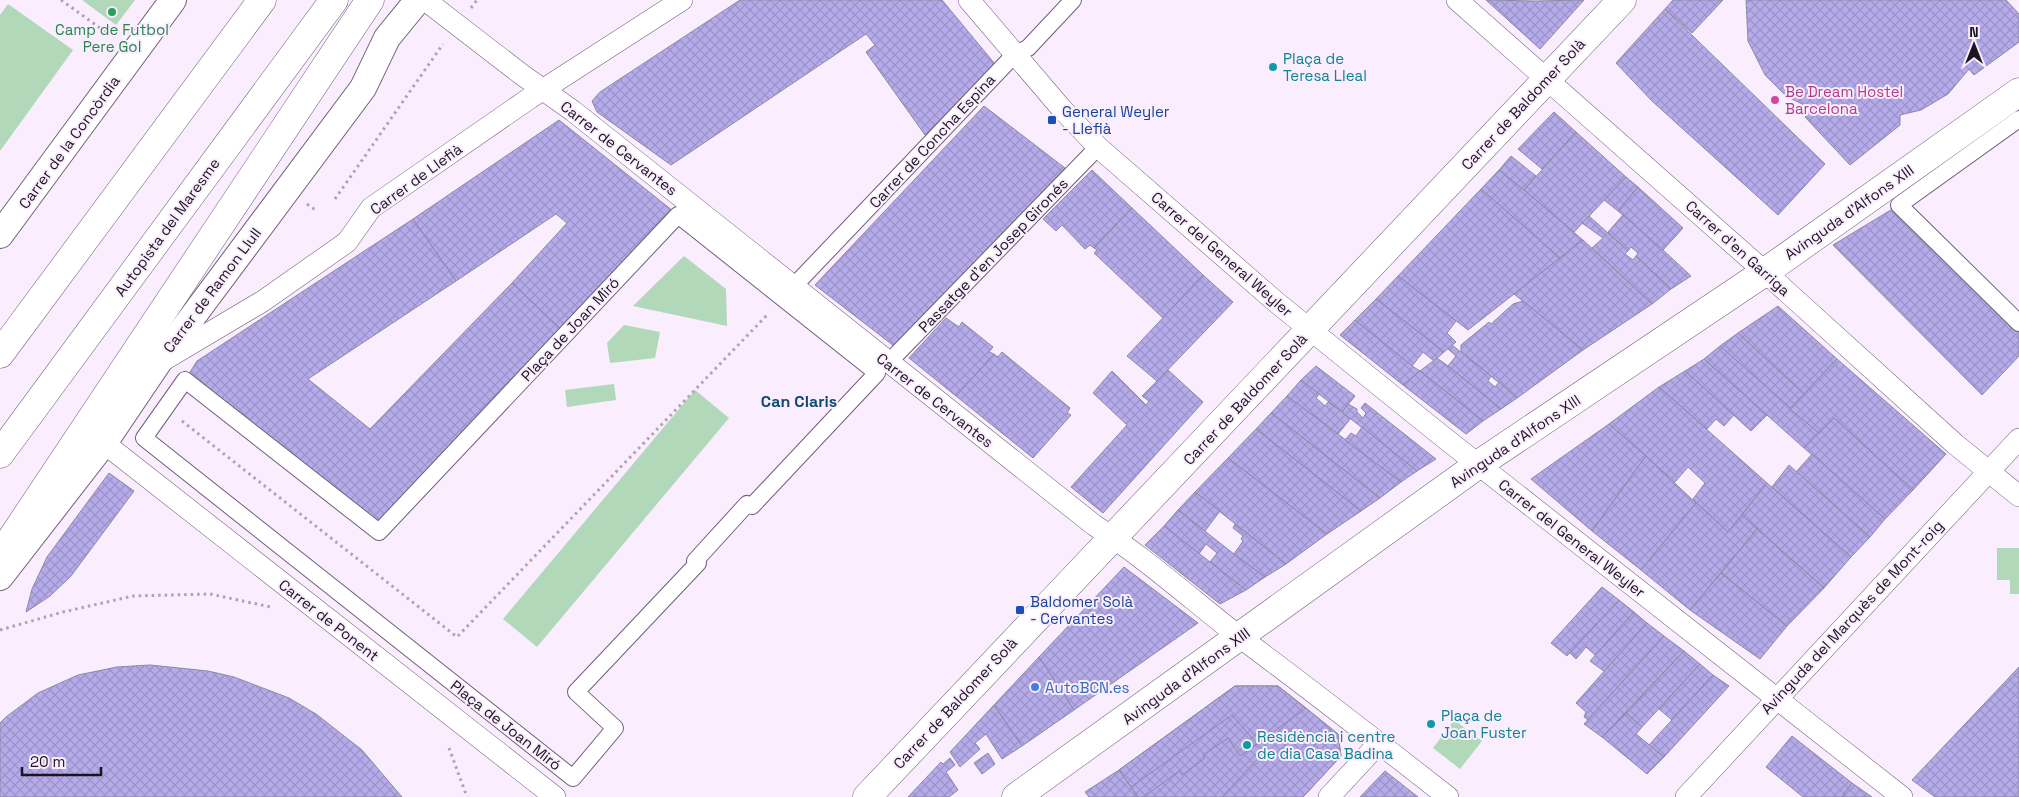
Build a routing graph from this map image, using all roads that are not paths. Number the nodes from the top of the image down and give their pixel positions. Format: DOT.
graph roads {
  1 [pos="173,0"];
  2 [pos="262,0"];
  3 [pos="334,0"];
  4 [pos="370,0"];
  5 [pos="418,0"];
  6 [pos="425,0"];
  7 [pos="682,0"];
  8 [pos="968,0"];
  9 [pos="1073,0"];
  10 [pos="1457,0"];
  11 [pos="1622,0"];
  12 [pos="1015,54"];
  13 [pos="1547,79"];
  14 [pos="543,90"];
  15 [pos="2019,92"];
  16 [pos="2019,119"];
  17 [pos="1098,147"];
  18 [pos="0,235"];
  19 [pos="1765,272"];
  20 [pos="789,292"];
  21 [pos="2019,322"];
  22 [pos="1310,329"];
  23 [pos="0,354"];
  24 [pos="158,363"];
  25 [pos="888,363"];
  26 [pos="2019,439"];
  27 [pos="104,444"];
  28 [pos="0,454"];
  29 [pos="1478,464"];
  30 [pos="1991,471"];
  31 [pos="2019,496"];
  32 [pos="1114,537"];
  33 [pos="0,556"];
  34 [pos="0,576"];
  35 [pos="1240,637"];
  36 [pos="1776,699"];
  37 [pos="1379,743"];
  38 [pos="555,797"];
  39 [pos="867,797"];
  40 [pos="1016,797"];
  41 [pos="1328,797"];
  42 [pos="1448,797"];
  43 [pos="1686,797"];
  44 [pos="1902,797"];
  1 -- 18 [label="street, Carrer de la Concòrdia"];
  2 -- 23 [label="main road"];
  3 -- 28 [label="main road, Autopista del Maresme"];
  4 -- 33 [label="main road"];
  5 -- 24 [label="street, Carrer de Ramon Llull"];
  6 -- 14 [label="street, Carrer de Cervantes"];
  7 -- 14 [label="street, Carrer de Llefià"];
  8 -- 12 [label="street, Carrer del General Weyler"];
  9 -- 12 [label="street, Carrer de Concha Espina"];
  10 -- 13 [label="street, Carrer d'en Garriga"];
  11 -- 13 [label="main road, Carrer de Baldomer Solà"];
  12 -- 17 [label="street, Carrer del General Weyler"];
  12 -- 20 [label="street, Carrer de Concha Espina"];
  13 -- 19 [label="street, Carrer d'en Garriga"];
  13 -- 22 [label="main road, Carrer de Baldomer Solà"];
  14 -- 20 [label="street, Carrer de Cervantes"];
  14 -- 24 [label="street, Carrer de Llefià"];
  15 -- 19 [label="main road, Avinguda d'Alfons XIII"];
  16 -- 21 [label="street"];
  17 -- 22 [label="street, Carrer del General Weyler"];
  17 -- 25 [label="street, Passatge d'en Josep Gironés"];
  19 -- 29 [label="main road, Avinguda d'Alfons XIII"];
  19 -- 30 [label="street, Carrer d'en Garriga"];
  20 -- 20 [label="street, Plaça de Joan Miró"];
  20 -- 25 [label="street, Carrer de Cervantes"];
  22 -- 29 [label="street, Carrer del General Weyler"];
  22 -- 32 [label="main road, Carrer de Baldomer Solà"];
  24 -- 27 [label="street, Carrer de Ramon Llull"];
  25 -- 32 [label="street, Carrer de Cervantes"];
  26 -- 30 [label="street, Avinguda del Marquès de Mont-roig"];
  27 -- 34 [label="street, Carrer de Ramon Llull"];
  27 -- 38 [label="street, Carrer de Ponent"];
  29 -- 35 [label="main road, Avinguda d'Alfons XIII"];
  29 -- 36 [label="street, Carrer del General Weyler"];
  30 -- 31 [label="street, Carrer d'en Garriga"];
  30 -- 36 [label="street, Avinguda del Marquès de Mont-roig"];
  32 -- 35 [label="street, Carrer de Cervantes"];
  32 -- 39 [label="main road, Carrer de Baldomer Solà"];
  35 -- 37 [label="street, Carrer de Cervantes"];
  35 -- 40 [label="main road, Avinguda d'Alfons XIII"];
  36 -- 43 [label="street, Avinguda del Marquès de Mont-roig"];
  36 -- 44 [label="street, Carrer del General Weyler"];
  37 -- 41 [label="street"];
  37 -- 42 [label="street, Carrer de Cervantes"];
}
